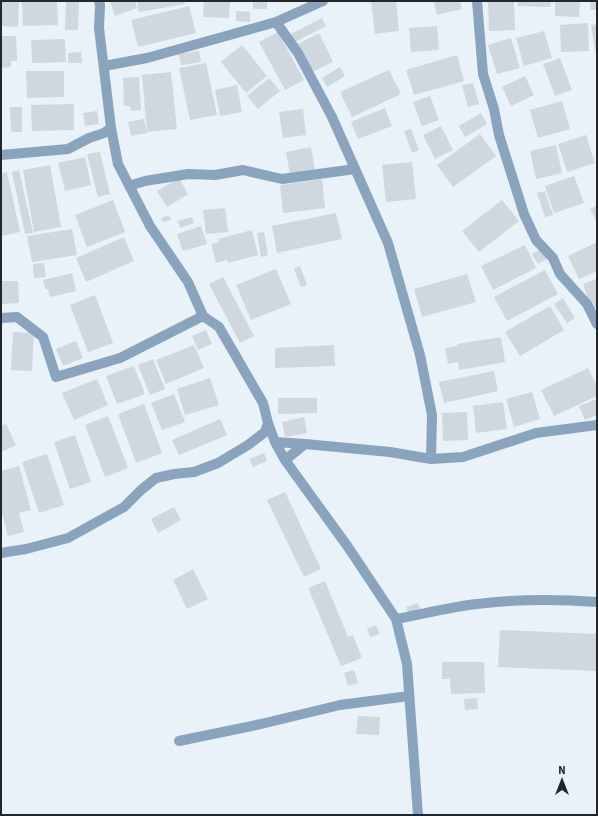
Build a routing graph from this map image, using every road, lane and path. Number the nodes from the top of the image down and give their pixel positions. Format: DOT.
graph roads {
  1 [pos="99,1"];
  2 [pos="323,1"];
  3 [pos="477,1"];
  4 [pos="276,22"];
  5 [pos="104,66"];
  6 [pos="111,128"];
  7 [pos="1,155"];
  8 [pos="355,169"];
  9 [pos="129,186"];
  10 [pos="203,316"];
  11 [pos="1,318"];
  12 [pos="597,324"];
  13 [pos="268,423"];
  14 [pos="597,425"];
  15 [pos="276,442"];
  16 [pos="305,444"];
  17 [pos="431,459"];
  18 [pos="285,460"];
  19 [pos="1,553"];
  20 [pos="597,602"];
  21 [pos="396,620"];
  22 [pos="409,696"];
  23 [pos="179,740"];
  24 [pos="418,815"];
  1 -- 5 [label="street"];
  2 -- 4 [label="street"];
  3 -- 12 [label="street"];
  4 -- 5 [label="street"];
  4 -- 8 [label="street"];
  5 -- 6 [label="street"];
  6 -- 7 [label="street"];
  6 -- 9 [label="street"];
  8 -- 9 [label="street"];
  8 -- 17 [label="street"];
  9 -- 10 [label="street"];
  10 -- 11 [label="street"];
  10 -- 13 [label="street"];
  13 -- 15 [label="street"];
  13 -- 19 [label="street"];
  14 -- 17 [label="street"];
  15 -- 16 [label="street"];
  15 -- 18 [label="street"];
  16 -- 17 [label="street"];
  16 -- 18 [label="street"];
  18 -- 21 [label="street"];
  20 -- 21 [label="street"];
  21 -- 22 [label="street"];
  22 -- 23 [label="street"];
  22 -- 24 [label="street"];
}
